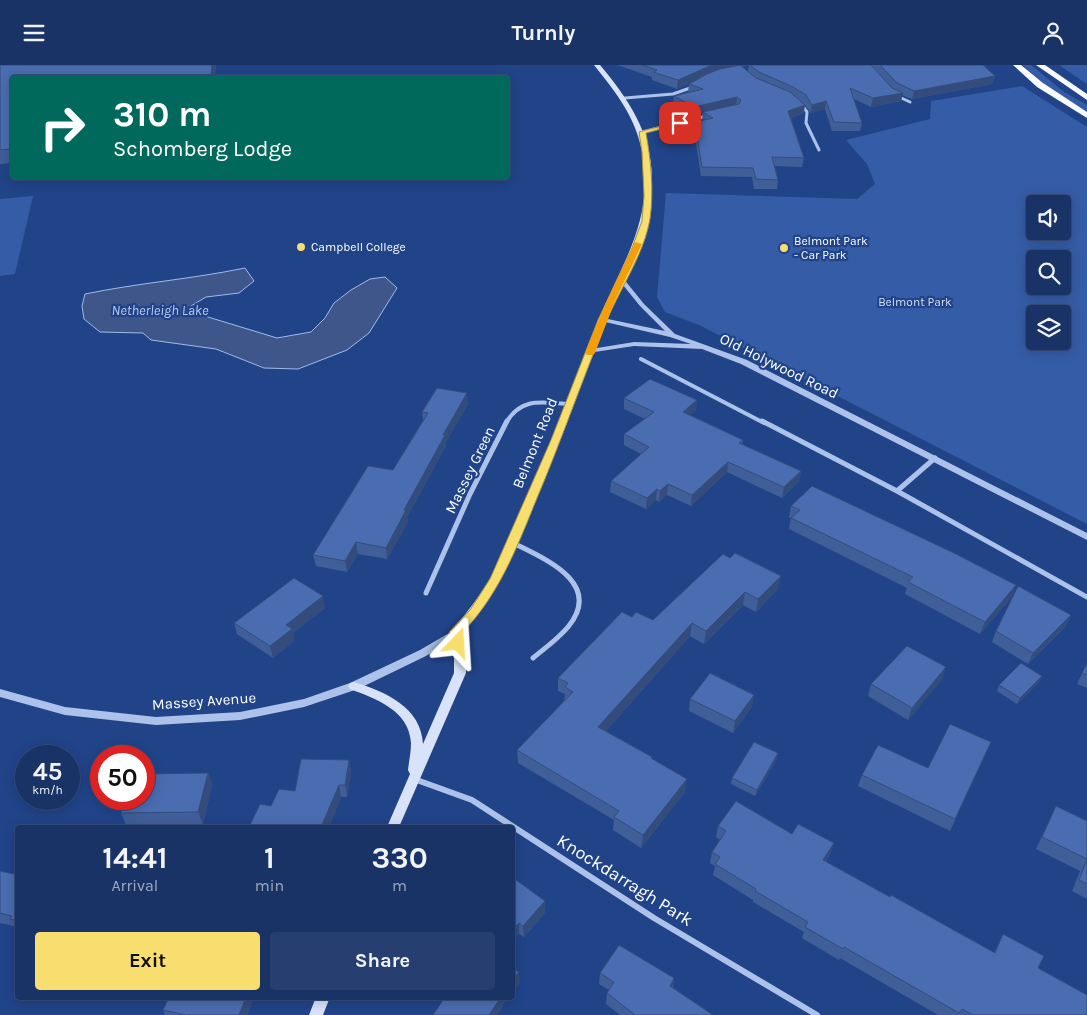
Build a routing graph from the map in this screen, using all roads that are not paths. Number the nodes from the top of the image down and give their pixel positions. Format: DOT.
graph roads {
  1 [pos="597,65"];
  2 [pos="1017,65"];
  3 [pos="1040,65"];
  4 [pos="698,83"];
  5 [pos="893,94"];
  6 [pos="625,98"];
  7 [pos="1087,98"];
  8 [pos="796,101"];
  9 [pos="910,102"];
  10 [pos="708,116"];
  11 [pos="1087,116"];
  12 [pos="642,132"];
  13 [pos="819,150"];
  14 [pos="621,279"];
  15 [pos="603,320"];
  16 [pos="672,335"];
  17 [pos="709,347"];
  18 [pos="591,351"];
  19 [pos="641,359"];
  20 [pos="570,404"];
  21 [pos="935,458"];
  22 [pos="897,491"];
  23 [pos="1087,537"];
  24 [pos="513,543"];
  25 [pos="426,593"];
  26 [pos="1087,597"];
  27 [pos="456,632"];
  28 [pos="533,658"];
  29 [pos="354,686"];
  30 [pos="0,693"];
  31 [pos="414,778"];
  32 [pos="394,825"];
  33 [pos="511,825"];
  34 [pos="515,828"];
  35 [pos="322,1000"];
  36 [pos="316,1015"];
  37 [pos="817,1015"];
  1 -- 6 [label="main road, Belmont Road"];
  2 -- 11 [label="highway"];
  3 -- 7 [label="highway"];
  4 -- 6 [label="street"];
  5 -- 9 [label="street"];
  6 -- 12 [label="main road, Belmont Road"];
  8 -- 13 [label="street"];
  10 -- 12 [label="street"];
  12 -- 14 [label="main road, Belmont Road"];
  14 -- 15 [label="main road, Belmont Road"];
  14 -- 16 [label="street"];
  15 -- 16 [label="street, Old Holywood Road"];
  15 -- 18 [label="main road, Belmont Road"];
  16 -- 17 [label="street, Old Holywood Road"];
  17 -- 18 [label="street"];
  17 -- 21 [label="street, Old Holywood Road"];
  18 -- 20 [label="main road, Belmont Road"];
  19 -- 22 [label="street"];
  20 -- 24 [label="main road, Belmont Road"];
  20 -- 25 [label="street, Massey Green"];
  21 -- 22 [label="street"];
  21 -- 23 [label="street, Old Holywood Road"];
  22 -- 26 [label="street"];
  24 -- 27 [label="main road, Belmont Road"];
  24 -- 28 [label="street"];
  27 -- 29 [label="street, Massey Avenue"];
  27 -- 31 [label="main road"];
  29 -- 30 [label="street, Massey Avenue"];
  29 -- 31 [label="main road"];
  31 -- 32 [label="main road"];
  31 -- 33 [label="street, Knockdarragh Park"];
  34 -- 37 [label="street, Knockdarragh Park"];
  35 -- 36 [label="main road"];
}
